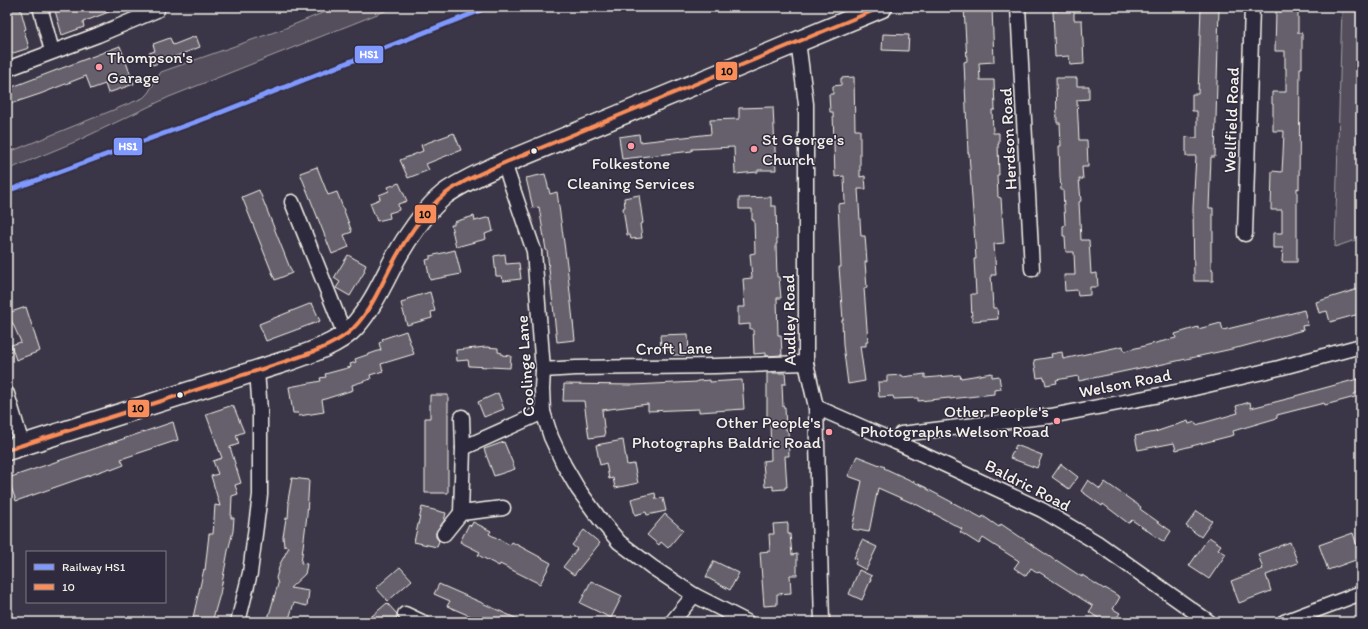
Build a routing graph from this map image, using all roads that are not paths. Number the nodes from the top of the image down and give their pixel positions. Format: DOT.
graph roads {
  1 [pos="40,7"];
  2 [pos="882,7"];
  3 [pos="1018,7"];
  4 [pos="1252,7"];
  5 [pos="157,10"];
  6 [pos="798,41"];
  7 [pos="52,51"];
  8 [pos="7,69"];
  9 [pos="504,163"];
  10 [pos="292,202"];
  11 [pos="1245,234"];
  12 [pos="1032,269"];
  13 [pos="345,335"];
  14 [pos="1361,346"];
  15 [pos="806,363"];
  16 [pos="543,370"];
  17 [pos="257,371"];
  18 [pos="7,394"];
  19 [pos="816,407"];
  20 [pos="543,412"];
  21 [pos="462,417"];
  22 [pos="896,442"];
  23 [pos="15,447"];
  24 [pos="462,448"];
  25 [pos="503,508"];
  26 [pos="461,513"];
  27 [pos="444,534"];
  28 [pos="1361,593"];
  29 [pos="694,595"];
  30 [pos="406,614"];
  31 [pos="238,622"];
  32 [pos="422,622"];
  33 [pos="672,622"];
  34 [pos="747,622"];
  35 [pos="822,622"];
  36 [pos="1209,622"];
  37 [pos="1284,622"];
  1 -- 7 [label="street"];
  2 -- 6 [label="street"];
  3 -- 12 [label="street, Herdson Road"];
  4 -- 11 [label="street, Wellfield Road"];
  5 -- 7 [label="street"];
  6 -- 9 [label="street"];
  6 -- 15 [label="street, Audley Road"];
  7 -- 8 [label="street"];
  9 -- 13 [label="street"];
  9 -- 16 [label="street, Coolinge Lane"];
  10 -- 13 [label="street"];
  13 -- 17 [label="street"];
  14 -- 22 [label="street, Welson Road"];
  15 -- 16 [label="street, Croft Lane"];
  15 -- 19 [label="street, Audley Road"];
  16 -- 20 [label="street, Coolinge Lane"];
  17 -- 23 [label="street"];
  17 -- 31 [label="street"];
  18 -- 23 [label="street"];
  19 -- 22 [label="street, Baldric Road"];
  19 -- 35 [label="street, Audley Road"];
  20 -- 24 [label="street"];
  20 -- 29 [label="street, Coolinge Lane"];
  21 -- 24 [label="street"];
  22 -- 36 [label="street, Baldric Road"];
  24 -- 26 [label="street"];
  25 -- 26 [label="street"];
  26 -- 27 [label="street"];
  28 -- 37 [label="street"];
  29 -- 33 [label="street"];
  29 -- 34 [label="street, Coolinge Lane"];
  30 -- 32 [label="street"];
}
